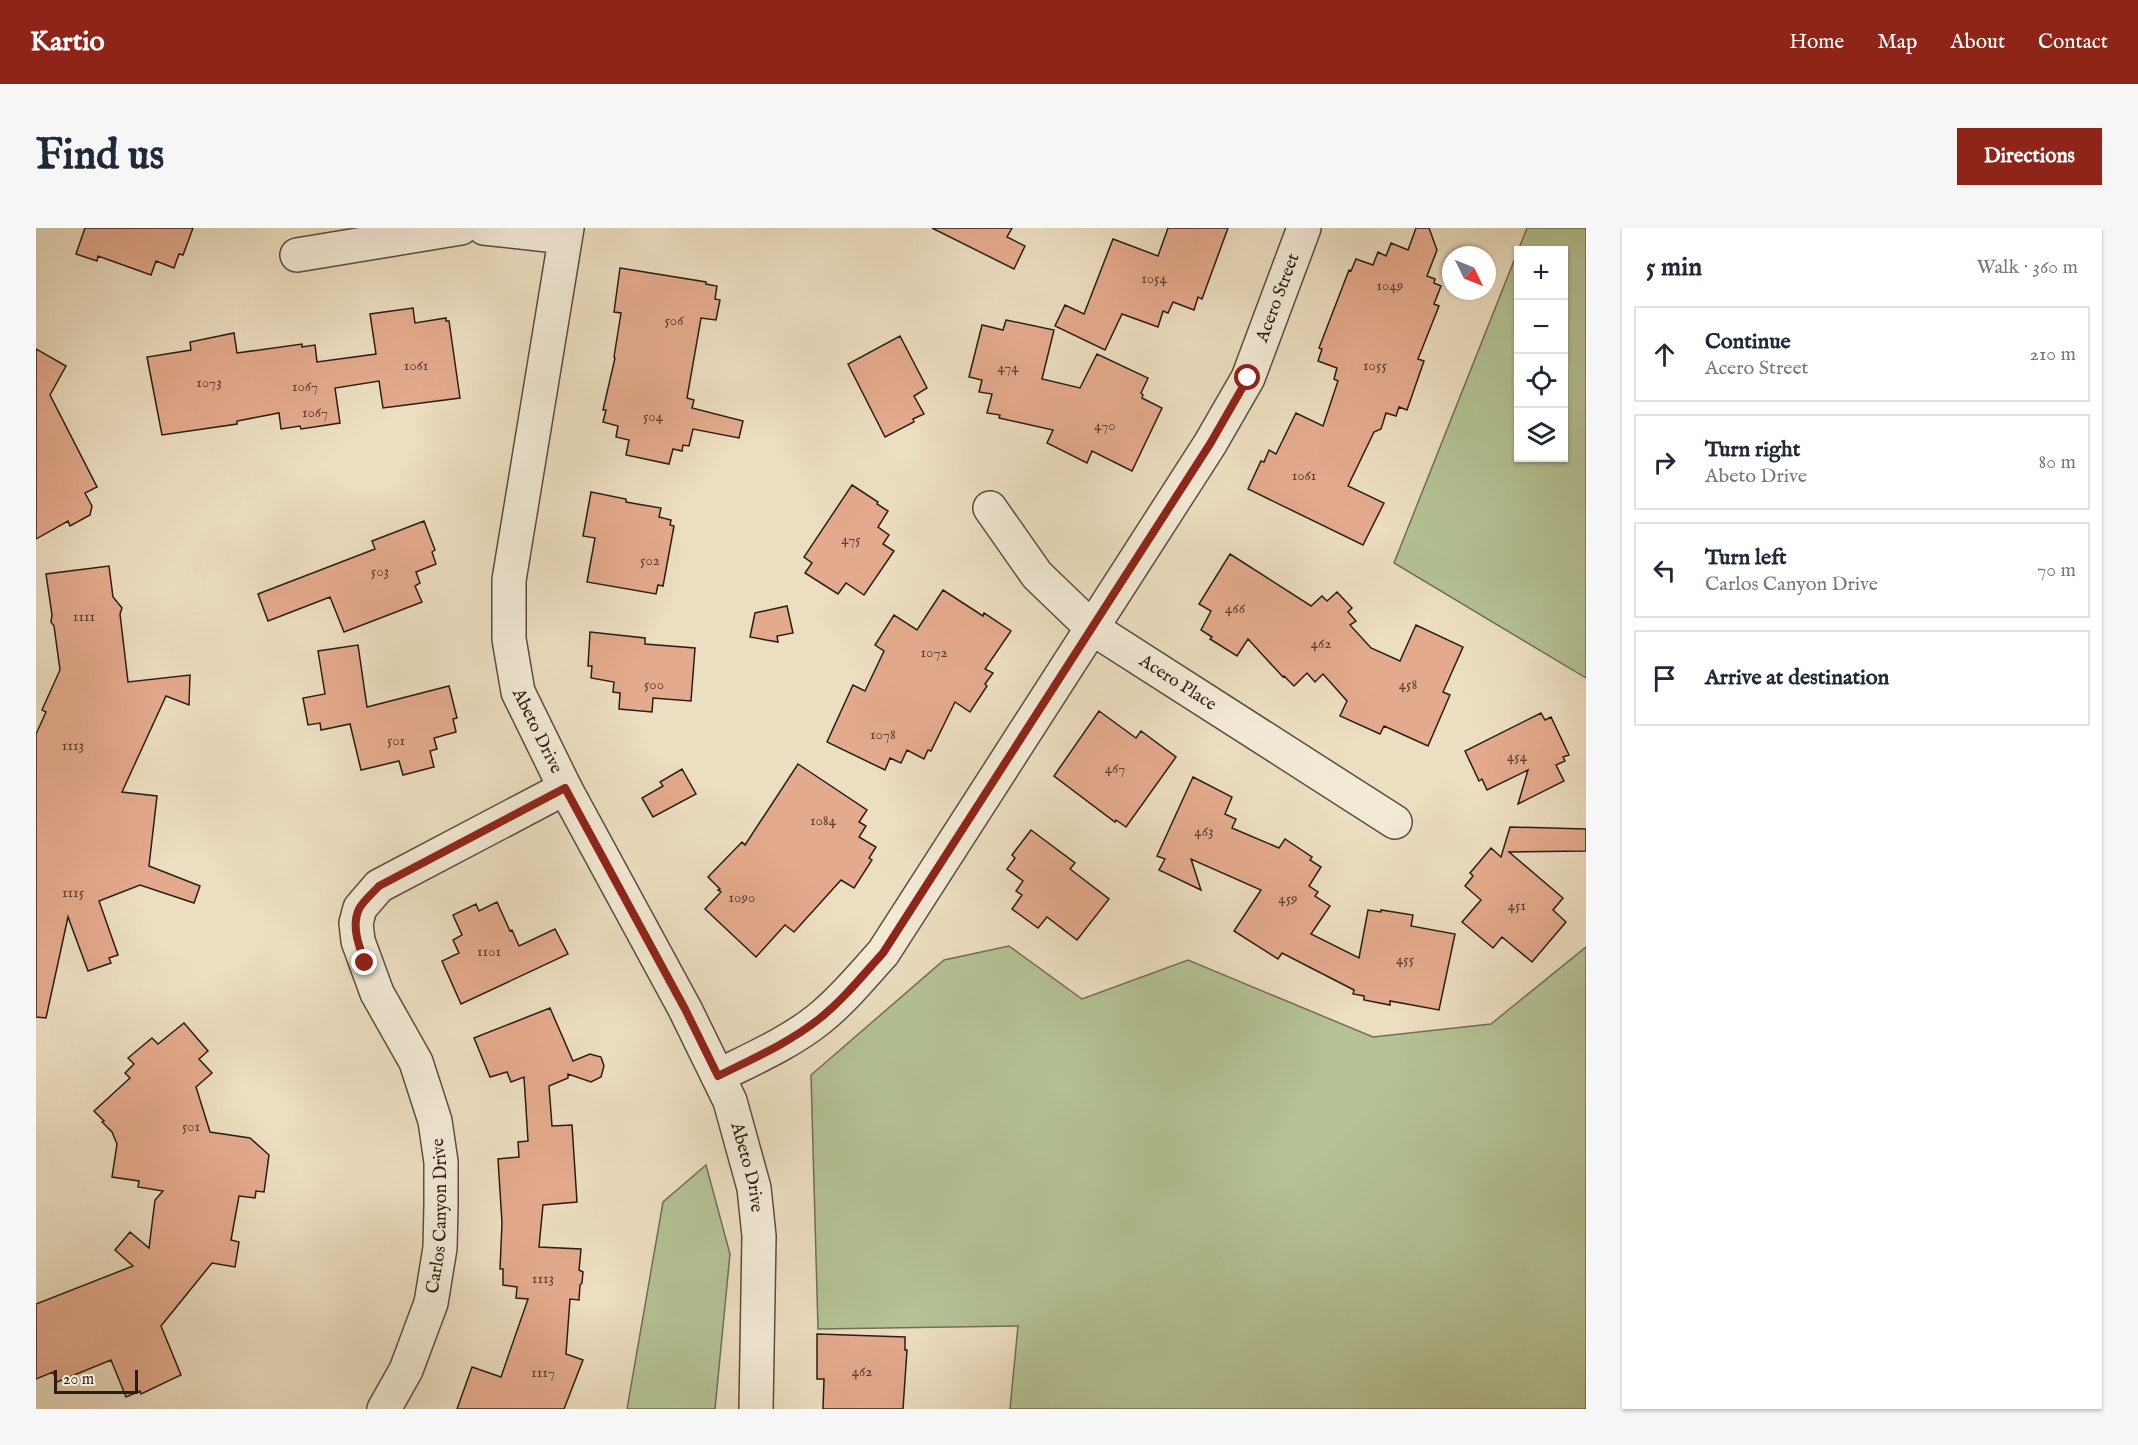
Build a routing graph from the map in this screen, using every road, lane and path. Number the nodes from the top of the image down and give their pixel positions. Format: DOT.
graph roads {
  1 [pos="461,228"];
  2 [pos="484,228"];
  3 [pos="1304,228"];
  4 [pos="566,232"];
  5 [pos="297,255"];
  6 [pos="990,508"];
  7 [pos="1092,628"];
  8 [pos="565,788"];
  9 [pos="1395,822"];
  10 [pos="718,1076"];
  11 [pos="384,1409"];
  12 [pos="756,1409"];
  1 -- 5 [label="street"];
  2 -- 4 [label="street"];
  3 -- 7 [label="street, Acero Street"];
  4 -- 8 [label="street, Abeto Drive"];
  6 -- 7 [label="street, Acero Place"];
  7 -- 9 [label="street, Acero Place"];
  7 -- 10 [label="street, Acero Street"];
  8 -- 10 [label="street, Abeto Drive"];
  8 -- 11 [label="street, Carlos Canyon Drive"];
  10 -- 12 [label="street, Abeto Drive"];
}
